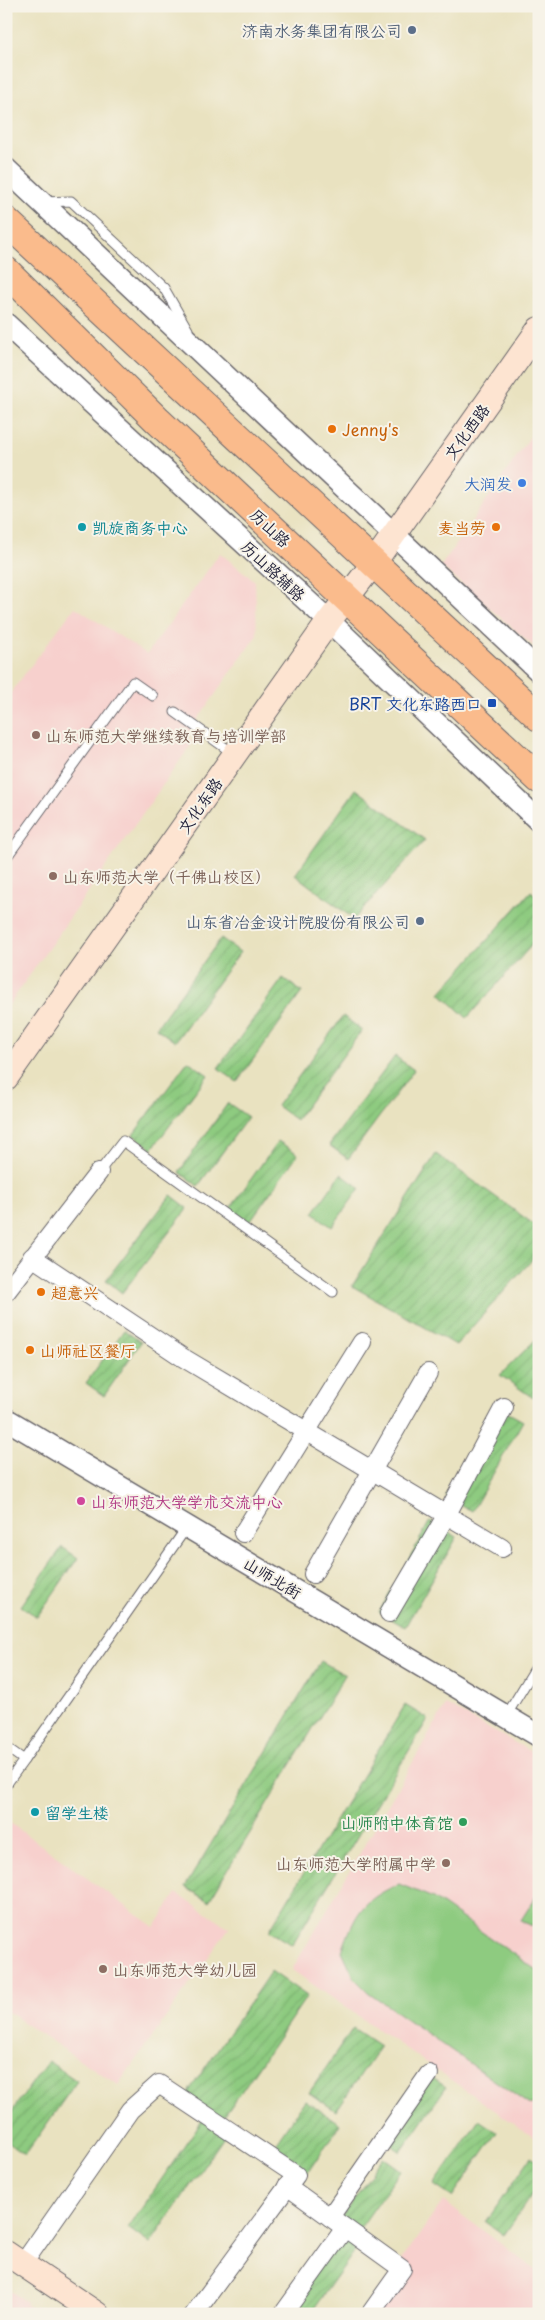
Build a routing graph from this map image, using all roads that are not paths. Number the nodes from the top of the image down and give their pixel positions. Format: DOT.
graph roads {
  1 [pos="6,169"];
  2 [pos="6,221"];
  3 [pos="6,271"];
  4 [pos="8,330"];
  5 [pos="539,330"];
  6 [pos="394,533"];
  7 [pos="373,564"];
  8 [pos="345,598"];
  9 [pos="329,620"];
  10 [pos="539,671"];
  11 [pos="153,696"];
  12 [pos="175,712"];
  13 [pos="539,717"];
  14 [pos="235,755"];
  15 [pos="539,780"];
  16 [pos="539,821"];
  17 [pos="6,858"];
  18 [pos="6,1078"];
  19 [pos="99,1172"];
  20 [pos="32,1257"];
  21 [pos="6,1292"];
  22 [pos="333,1292"];
  23 [pos="362,1342"];
  24 [pos="428,1373"];
  25 [pos="504,1408"];
  26 [pos="6,1419"];
  27 [pos="305,1432"];
  28 [pos="372,1473"];
  29 [pos="446,1516"];
  30 [pos="188,1526"];
  31 [pos="243,1533"];
  32 [pos="502,1548"];
  33 [pos="313,1574"];
  34 [pos="389,1613"];
  35 [pos="539,1662"];
  36 [pos="506,1716"];
  37 [pos="539,1736"];
  38 [pos="6,1748"];
  39 [pos="24,1760"];
  40 [pos="6,1785"];
  41 [pos="429,2074"];
  42 [pos="287,2186"];
  43 [pos="330,2217"];
  44 [pos="345,2228"];
  45 [pos="14,2259"];
  46 [pos="97,2314"];
  47 [pos="194,2314"];
  48 [pos="283,2314"];
  49 [pos="370,2314"];
  1 -- 6 [label="street"];
  2 -- 7 [label="main road"];
  3 -- 8 [label="main road, 历山路"];
  4 -- 9 [label="street, 历山路辅路"];
  5 -- 6 [label="main road, 文化西路"];
  6 -- 7 [label="main road, 文化东路"];
  6 -- 10 [label="street"];
  7 -- 8 [label="main road, 文化东路"];
  7 -- 13 [label="main road"];
  8 -- 9 [label="main road, 文化东路"];
  8 -- 15 [label="main road, 历山路"];
  9 -- 14 [label="main road, 文化东路"];
  9 -- 16 [label="street, 历山路辅路"];
  11 -- 17 [label="lane"];
  12 -- 14 [label="lane"];
  14 -- 18 [label="main road, 文化东路"];
  19 -- 20 [label="street"];
  19 -- 22 [label="lane"];
  20 -- 21 [label="street"];
  20 -- 27 [label="street"];
  23 -- 27 [label="street"];
  24 -- 28 [label="street"];
  25 -- 29 [label="street"];
  26 -- 30 [label="street, 山师北街"];
  27 -- 28 [label="street"];
  27 -- 31 [label="street"];
  28 -- 29 [label="street"];
  28 -- 33 [label="street"];
  29 -- 32 [label="street"];
  29 -- 34 [label="street"];
  30 -- 36 [label="street, 山师北街"];
  30 -- 39 [label="lane"];
  35 -- 36 [label="lane"];
  36 -- 37 [label="street, 山师北街"];
  38 -- 39 [label="lane"];
  39 -- 40 [label="lane"];
  41 -- 43 [label="street"];
  42 -- 43 [label="street"];
  42 -- 45 [label="street"];
  42 -- 47 [label="street"];
  43 -- 44 [label="street"];
  44 -- 48 [label="street"];
  44 -- 49 [label="street"];
  45 -- 46 [label="main road"];
}
